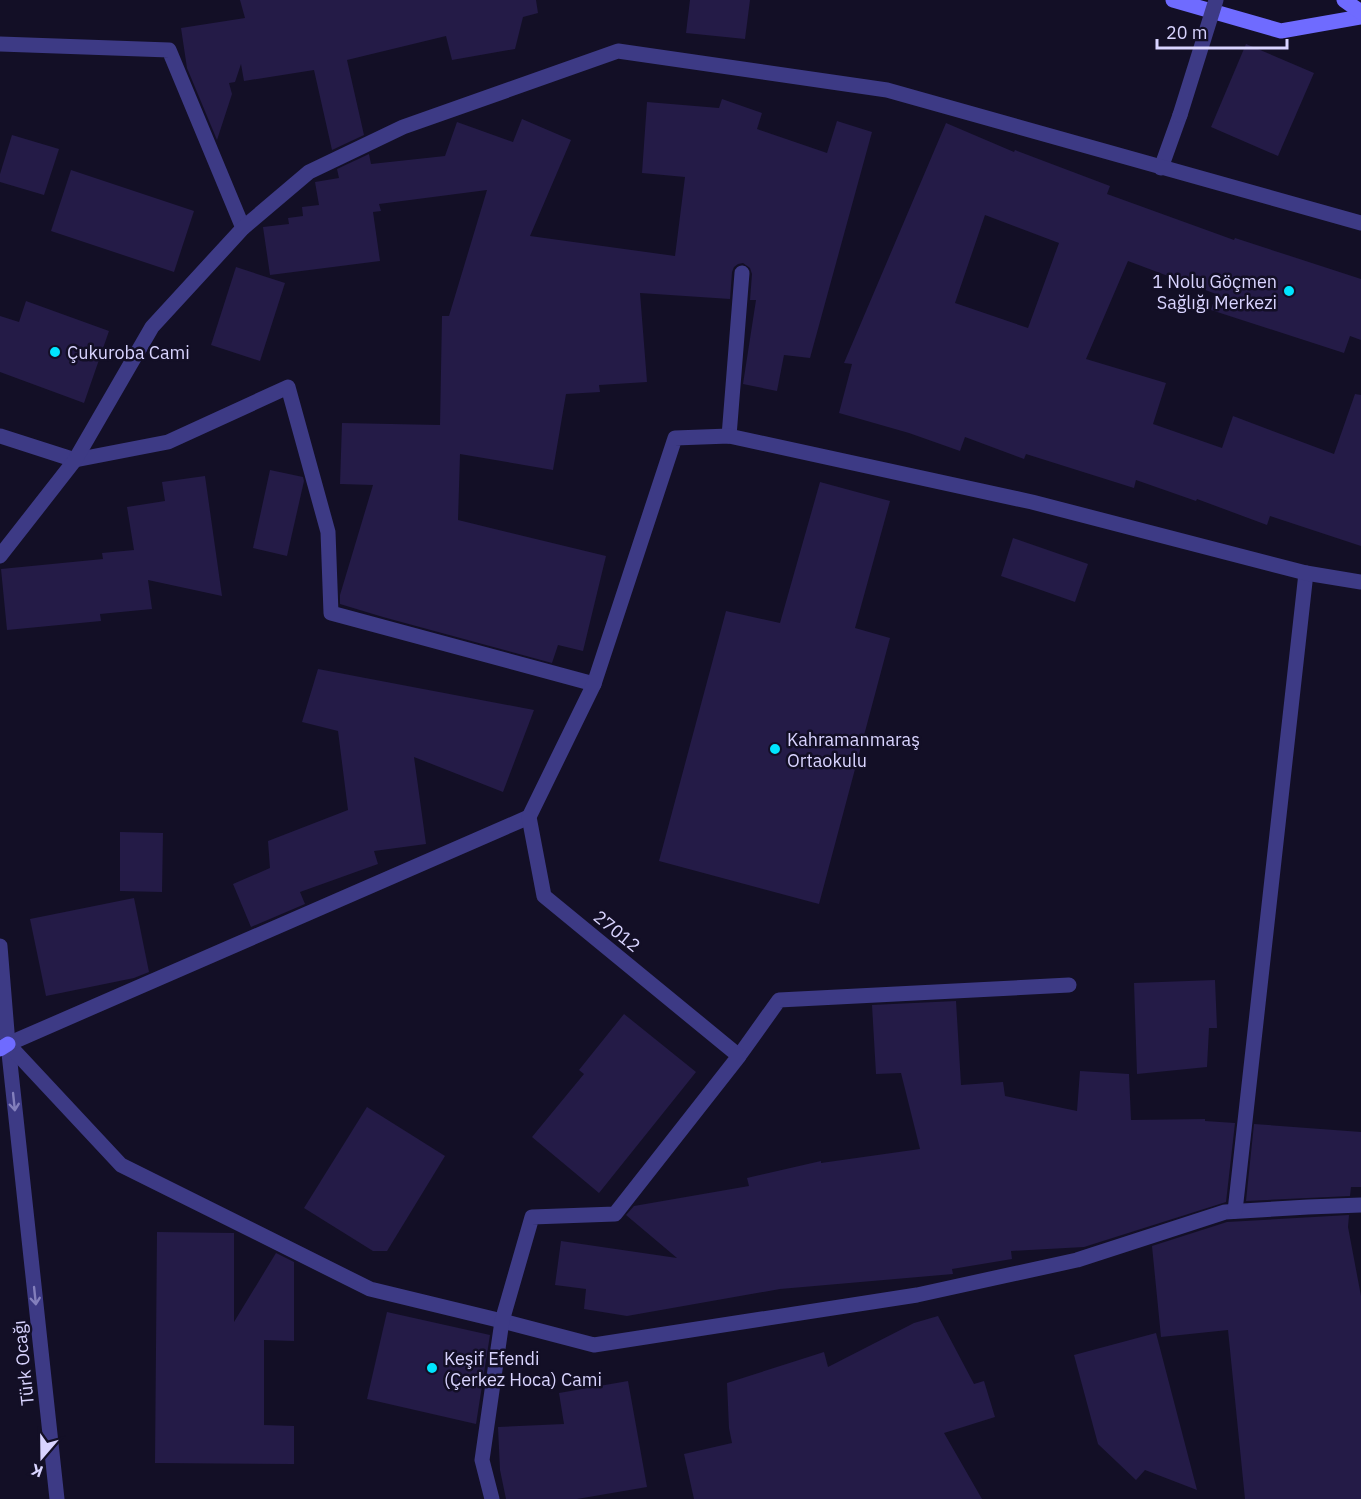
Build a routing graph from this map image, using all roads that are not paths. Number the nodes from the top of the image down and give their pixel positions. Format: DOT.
graph roads {
  1 [pos="1173,0"];
  2 [pos="1216,0"];
  3 [pos="1344,0"];
  4 [pos="1361,12"];
  5 [pos="1361,17"];
  6 [pos="0,44"];
  7 [pos="1161,168"];
  8 [pos="1361,223"];
  9 [pos="243,228"];
  10 [pos="742,273"];
  11 [pos="0,436"];
  12 [pos="729,436"];
  13 [pos="75,460"];
  14 [pos="0,556"];
  15 [pos="1305,573"];
  16 [pos="1361,582"];
  17 [pos="594,684"];
  18 [pos="529,818"];
  19 [pos="0,946"];
  20 [pos="1069,985"];
  21 [pos="4,1046"];
  22 [pos="739,1056"];
  23 [pos="1361,1205"];
  24 [pos="1235,1211"];
  25 [pos="502,1321"];
  26 [pos="57,1499"];
  27 [pos="492,1499"];
  1 -- 5 [label="main road"];
  2 -- 7 [label="street, bridge"];
  3 -- 4 [label="main road"];
  6 -- 9 [label="street"];
  7 -- 8 [label="street"];
  7 -- 9 [label="street"];
  9 -- 13 [label="street"];
  10 -- 12 [label="street"];
  11 -- 13 [label="street"];
  12 -- 15 [label="street"];
  12 -- 17 [label="street"];
  13 -- 14 [label="street"];
  13 -- 17 [label="street"];
  15 -- 16 [label="street"];
  15 -- 24 [label="street"];
  17 -- 18 [label="street"];
  18 -- 21 [label="street"];
  18 -- 22 [label="street, 27012"];
  19 -- 21 [label="street, Türk Ocağı"];
  20 -- 22 [label="street"];
  21 -- 25 [label="street"];
  21 -- 26 [label="street, Türk Ocağı, one-way"];
  22 -- 25 [label="street"];
  23 -- 24 [label="street"];
  24 -- 25 [label="street"];
  25 -- 27 [label="street"];
}
